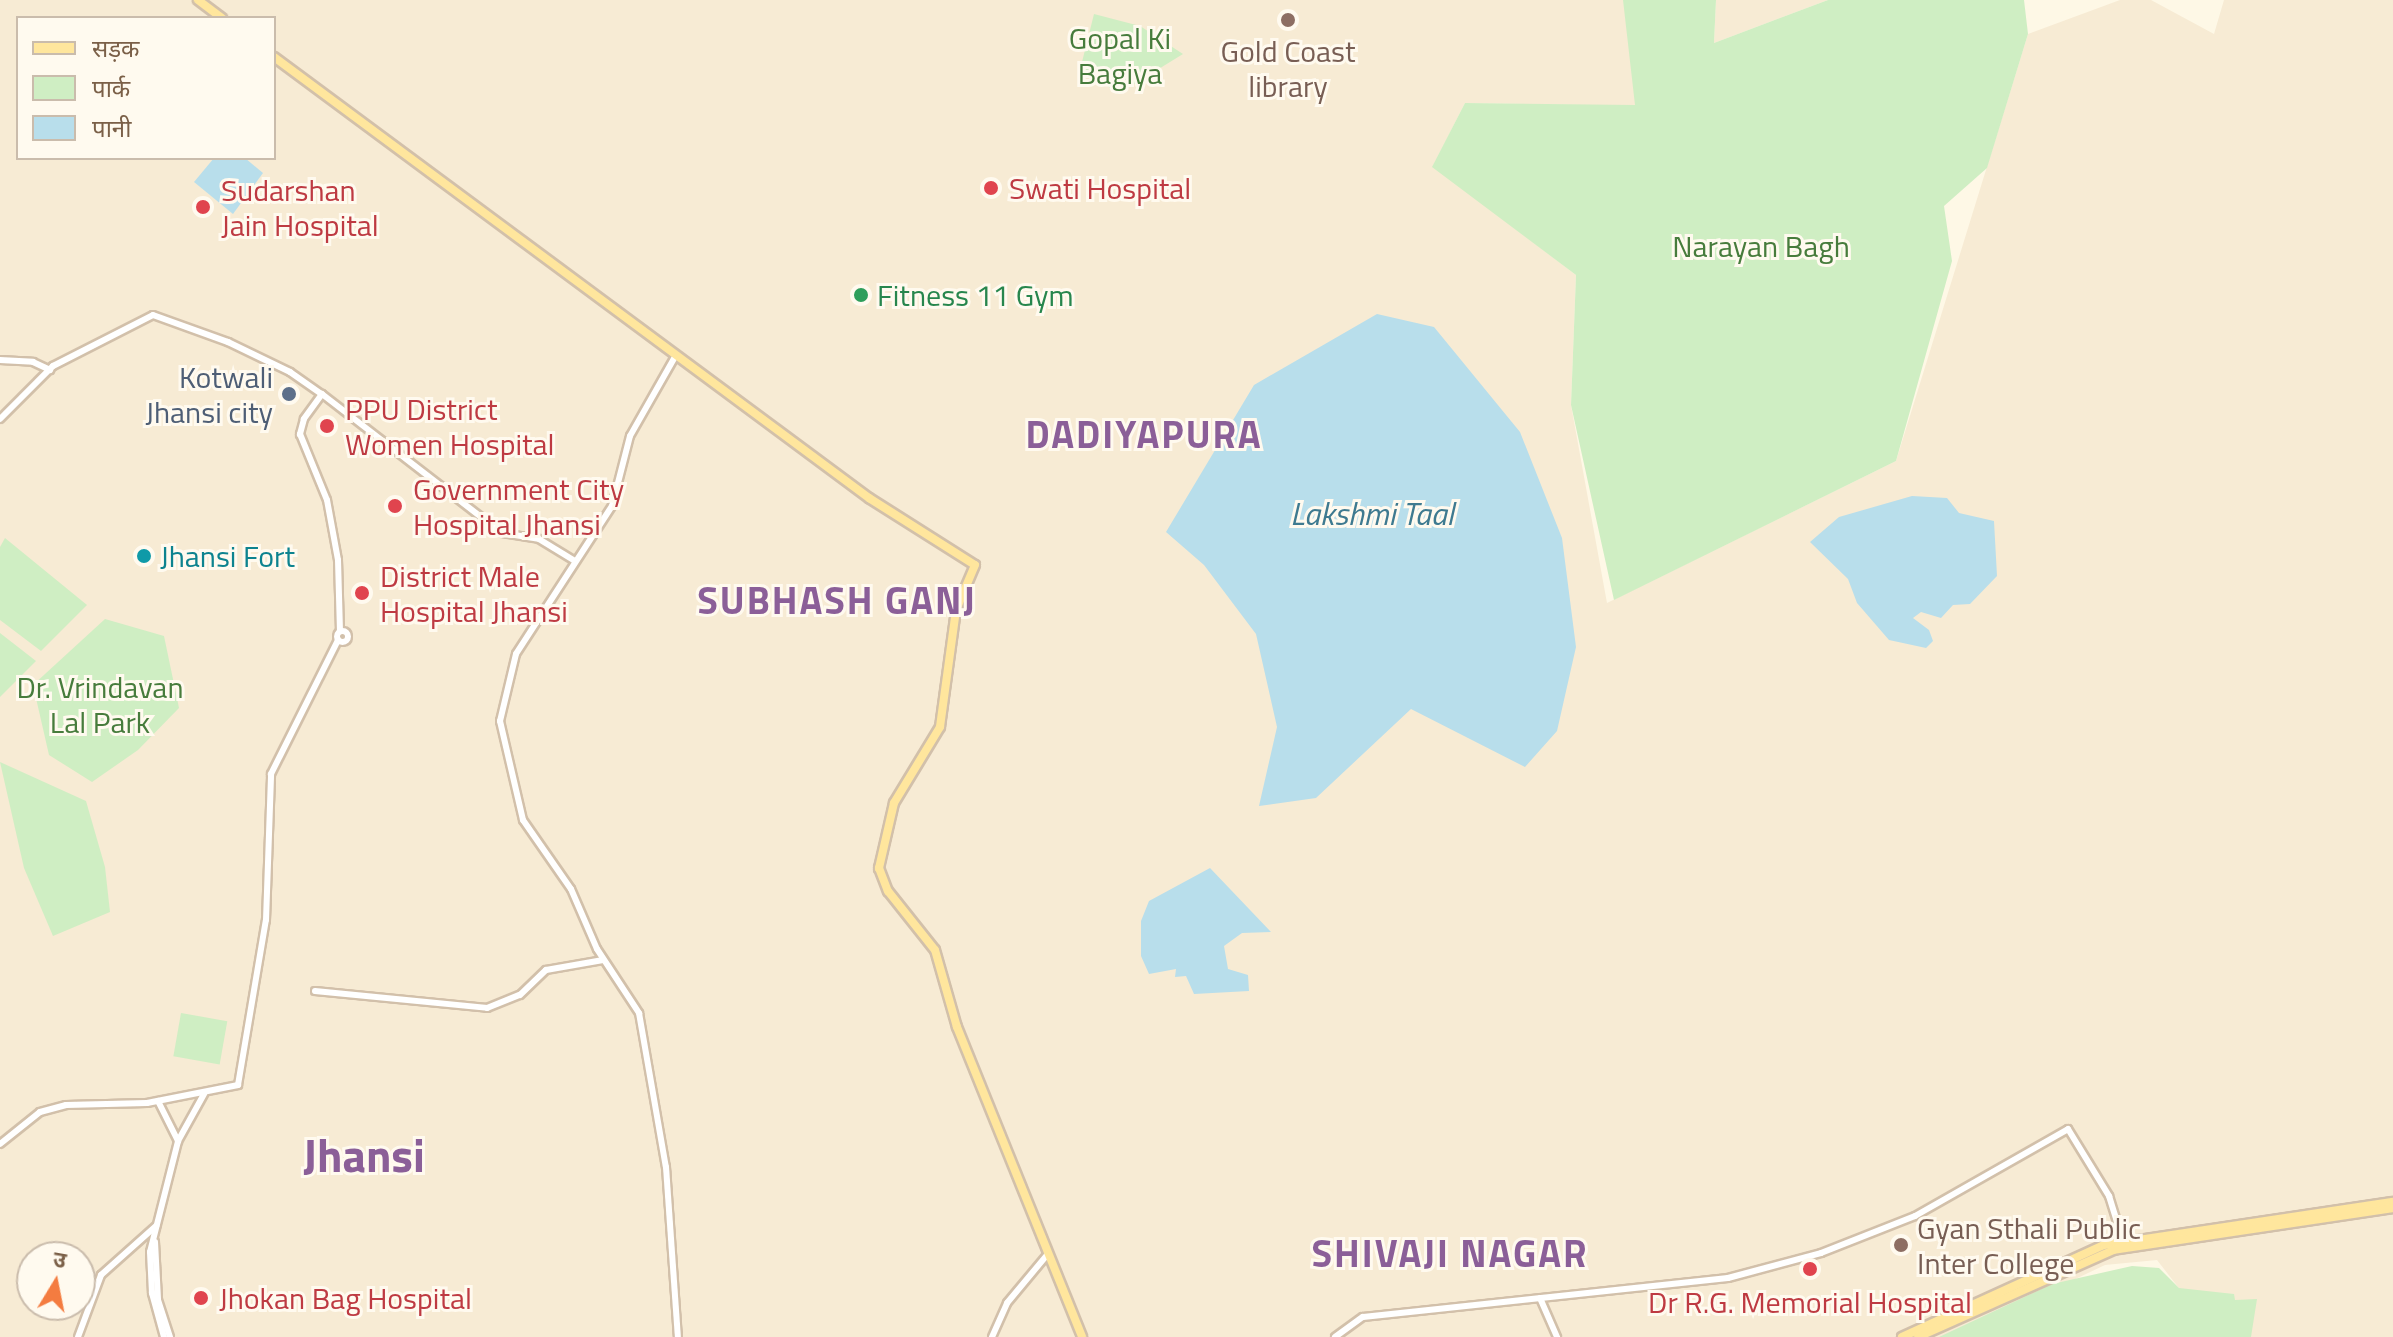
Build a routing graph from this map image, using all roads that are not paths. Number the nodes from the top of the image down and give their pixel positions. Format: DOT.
graph roads {
  1 [pos="198,0"];
  2 [pos="219,16"];
  3 [pos="276,58"];
  4 [pos="676,355"];
  5 [pos="0,362"];
  6 [pos="50,372"];
  7 [pos="322,394"];
  8 [pos="0,422"];
  9 [pos="575,561"];
  10 [pos="603,960"];
  11 [pos="315,991"];
  12 [pos="204,1094"];
  13 [pos="158,1101"];
  14 [pos="178,1141"];
  15 [pos="0,1144"];
  16 [pos="2393,1202"];
  17 [pos="2393,1208"];
  18 [pos="159,1224"];
  19 [pos="2123,1241"];
  20 [pos="1047,1255"];
  21 [pos="1540,1298"];
  22 [pos="78,1337"];
  23 [pos="167,1337"];
  24 [pos="678,1337"];
  25 [pos="992,1337"];
  26 [pos="1082,1337"];
  27 [pos="1335,1337"];
  28 [pos="1557,1337"];
  29 [pos="1902,1337"];
  30 [pos="1918,1337"];
  1 -- 2 [label="main road"];
  3 -- 4 [label="main road"];
  4 -- 9 [label="street"];
  4 -- 20 [label="main road"];
  5 -- 6 [label="street"];
  6 -- 7 [label="street"];
  6 -- 8 [label="street"];
  7 -- 9 [label="street"];
  7 -- 12 [label="street"];
  9 -- 10 [label="street"];
  10 -- 11 [label="street"];
  10 -- 24 [label="street"];
  12 -- 13 [label="street"];
  12 -- 14 [label="street"];
  13 -- 14 [label="street"];
  13 -- 15 [label="street"];
  14 -- 18 [label="street"];
  16 -- 19 [label="main road"];
  17 -- 30 [label="main road"];
  18 -- 22 [label="street"];
  18 -- 23 [label="street"];
  19 -- 21 [label="street"];
  19 -- 29 [label="main road"];
  20 -- 25 [label="street"];
  20 -- 26 [label="main road"];
  21 -- 27 [label="street"];
  21 -- 28 [label="street"];
}
